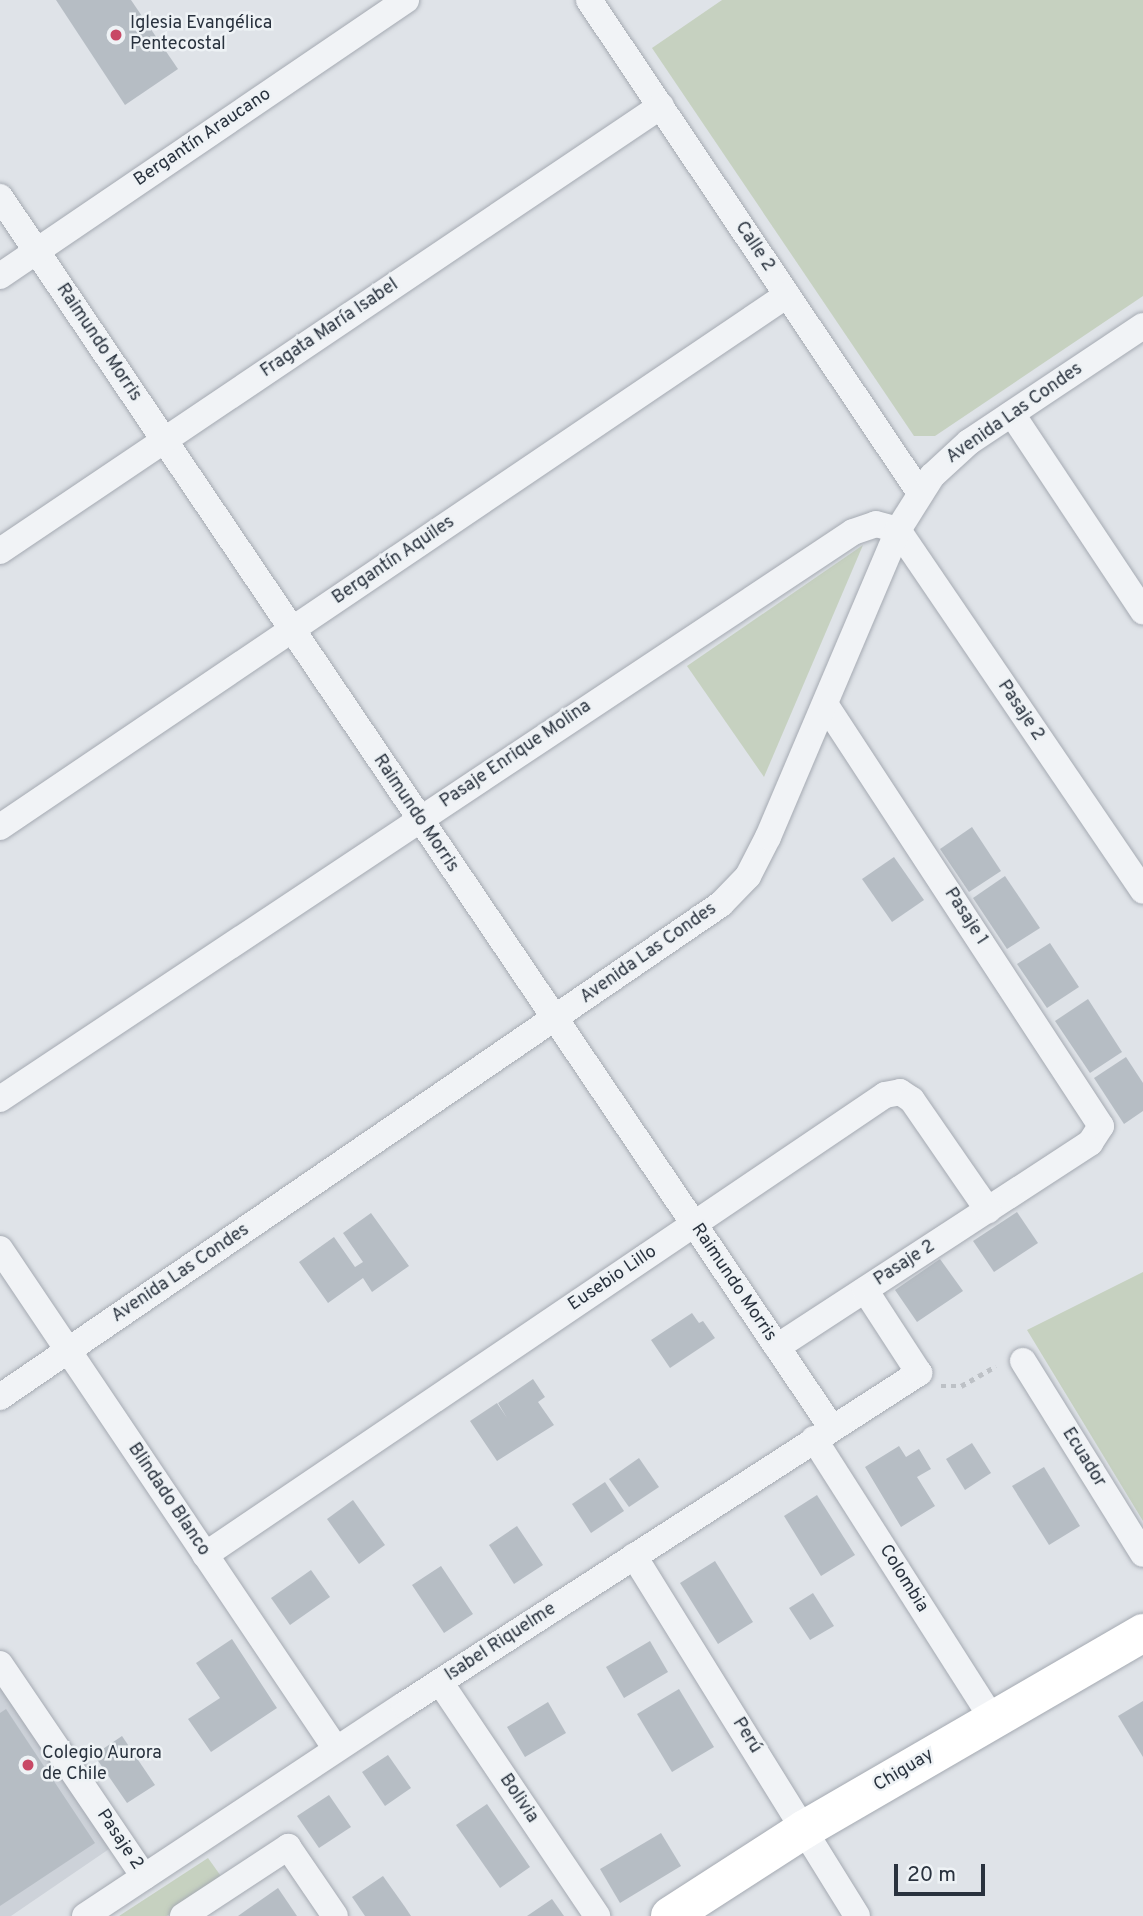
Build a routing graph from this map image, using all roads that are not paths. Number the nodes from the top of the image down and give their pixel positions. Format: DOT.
graph roads {
  1 [pos="406,0"];
  2 [pos="589,0"];
  3 [pos="660,106"];
  4 [pos="0,197"];
  5 [pos="36,251"];
  6 [pos="0,276"];
  7 [pos="787,295"];
  8 [pos="1143,326"];
  9 [pos="1012,414"];
  10 [pos="164,441"];
  11 [pos="920,493"];
  12 [pos="898,530"];
  13 [pos="0,551"];
  14 [pos="1143,611"];
  15 [pos="291,630"];
  16 [pos="825,704"];
  17 [pos="419,819"];
  18 [pos="0,827"];
  19 [pos="1143,891"];
  20 [pos="554,1020"];
  21 [pos="0,1099"];
  22 [pos="1100,1131"];
  23 [pos="988,1210"];
  24 [pos="694,1225"];
  25 [pos="0,1250"];
  26 [pos="865,1290"];
  27 [pos="777,1347"];
  28 [pos="68,1351"];
  29 [pos="1023,1362"];
  30 [pos="0,1397"];
  31 [pos="823,1434"];
  32 [pos="1143,1554"];
  33 [pos="205,1555"];
  34 [pos="634,1556"];
  35 [pos="1143,1633"];
  36 [pos="0,1664"];
  37 [pos="440,1682"];
  38 [pos="992,1718"];
  39 [pos="336,1749"];
  40 [pos="805,1829"];
  41 [pos="144,1877"];
  42 [pos="85,1916"];
  43 [pos="183,1916"];
  44 [pos="335,1916"];
  45 [pos="597,1916"];
  46 [pos="670,1916"];
  47 [pos="857,1916"];
  1 -- 5 [label="street, Bergantín Araucano"];
  2 -- 3 [label="street, Calle 2"];
  3 -- 7 [label="street, Calle 2"];
  3 -- 10 [label="street, Fragata María Isabel"];
  4 -- 5 [label="street, Raimundo Morris"];
  5 -- 6 [label="street, Bergantín Araucano"];
  5 -- 10 [label="street, Raimundo Morris"];
  7 -- 11 [label="street, Calle 2"];
  7 -- 15 [label="street, Bergantín Aquiles"];
  8 -- 9 [label="street, Avenida Las Condes"];
  9 -- 11 [label="street, Avenida Las Condes"];
  9 -- 14 [label="street"];
  10 -- 13 [label="street, Fragata María Isabel"];
  10 -- 15 [label="street, Raimundo Morris"];
  11 -- 12 [label="street, Avenida Las Condes"];
  12 -- 16 [label="street, Avenida Las Condes"];
  12 -- 17 [label="street, Pasaje Enrique Molina"];
  12 -- 19 [label="street, Pasaje 2"];
  15 -- 17 [label="street, Raimundo Morris"];
  15 -- 18 [label="street, Bergantín Aquiles"];
  16 -- 20 [label="street, Avenida Las Condes"];
  16 -- 22 [label="street, Pasaje 1"];
  17 -- 20 [label="street, Raimundo Morris"];
  17 -- 21 [label="street, Pasaje Enrique Molina"];
  20 -- 24 [label="street, Raimundo Morris"];
  20 -- 28 [label="street, Avenida Las Condes"];
  22 -- 23 [label="street, Pasaje 2"];
  23 -- 24 [label="street, Eusebio Lillo"];
  23 -- 26 [label="street, Pasaje 2"];
  24 -- 27 [label="street, Raimundo Morris"];
  24 -- 33 [label="street, Eusebio Lillo"];
  25 -- 28 [label="street, Blindado Blanco"];
  26 -- 27 [label="street, Pasaje 2"];
  26 -- 31 [label="street, Isabel Riquelme"];
  27 -- 31 [label="street, Raimundo Morris"];
  28 -- 30 [label="street, Avenida Las Condes"];
  28 -- 33 [label="street, Blindado Blanco"];
  29 -- 32 [label="street, Ecuador"];
  31 -- 34 [label="street, Isabel Riquelme"];
  31 -- 38 [label="street, Colombia"];
  33 -- 39 [label="street, Blindado Blanco"];
  34 -- 37 [label="street, Isabel Riquelme"];
  34 -- 40 [label="street, Perú"];
  35 -- 38 [label="street, Chiguay"];
  36 -- 41 [label="street, Pasaje 2"];
  37 -- 39 [label="street, Isabel Riquelme"];
  37 -- 45 [label="street, Bolivia"];
  38 -- 40 [label="street, Chiguay"];
  39 -- 41 [label="street, Isabel Riquelme"];
  40 -- 46 [label="street, Chiguay"];
  40 -- 47 [label="street, Perú"];
  41 -- 42 [label="street, Isabel Riquelme"];
  43 -- 44 [label="street"];
}
